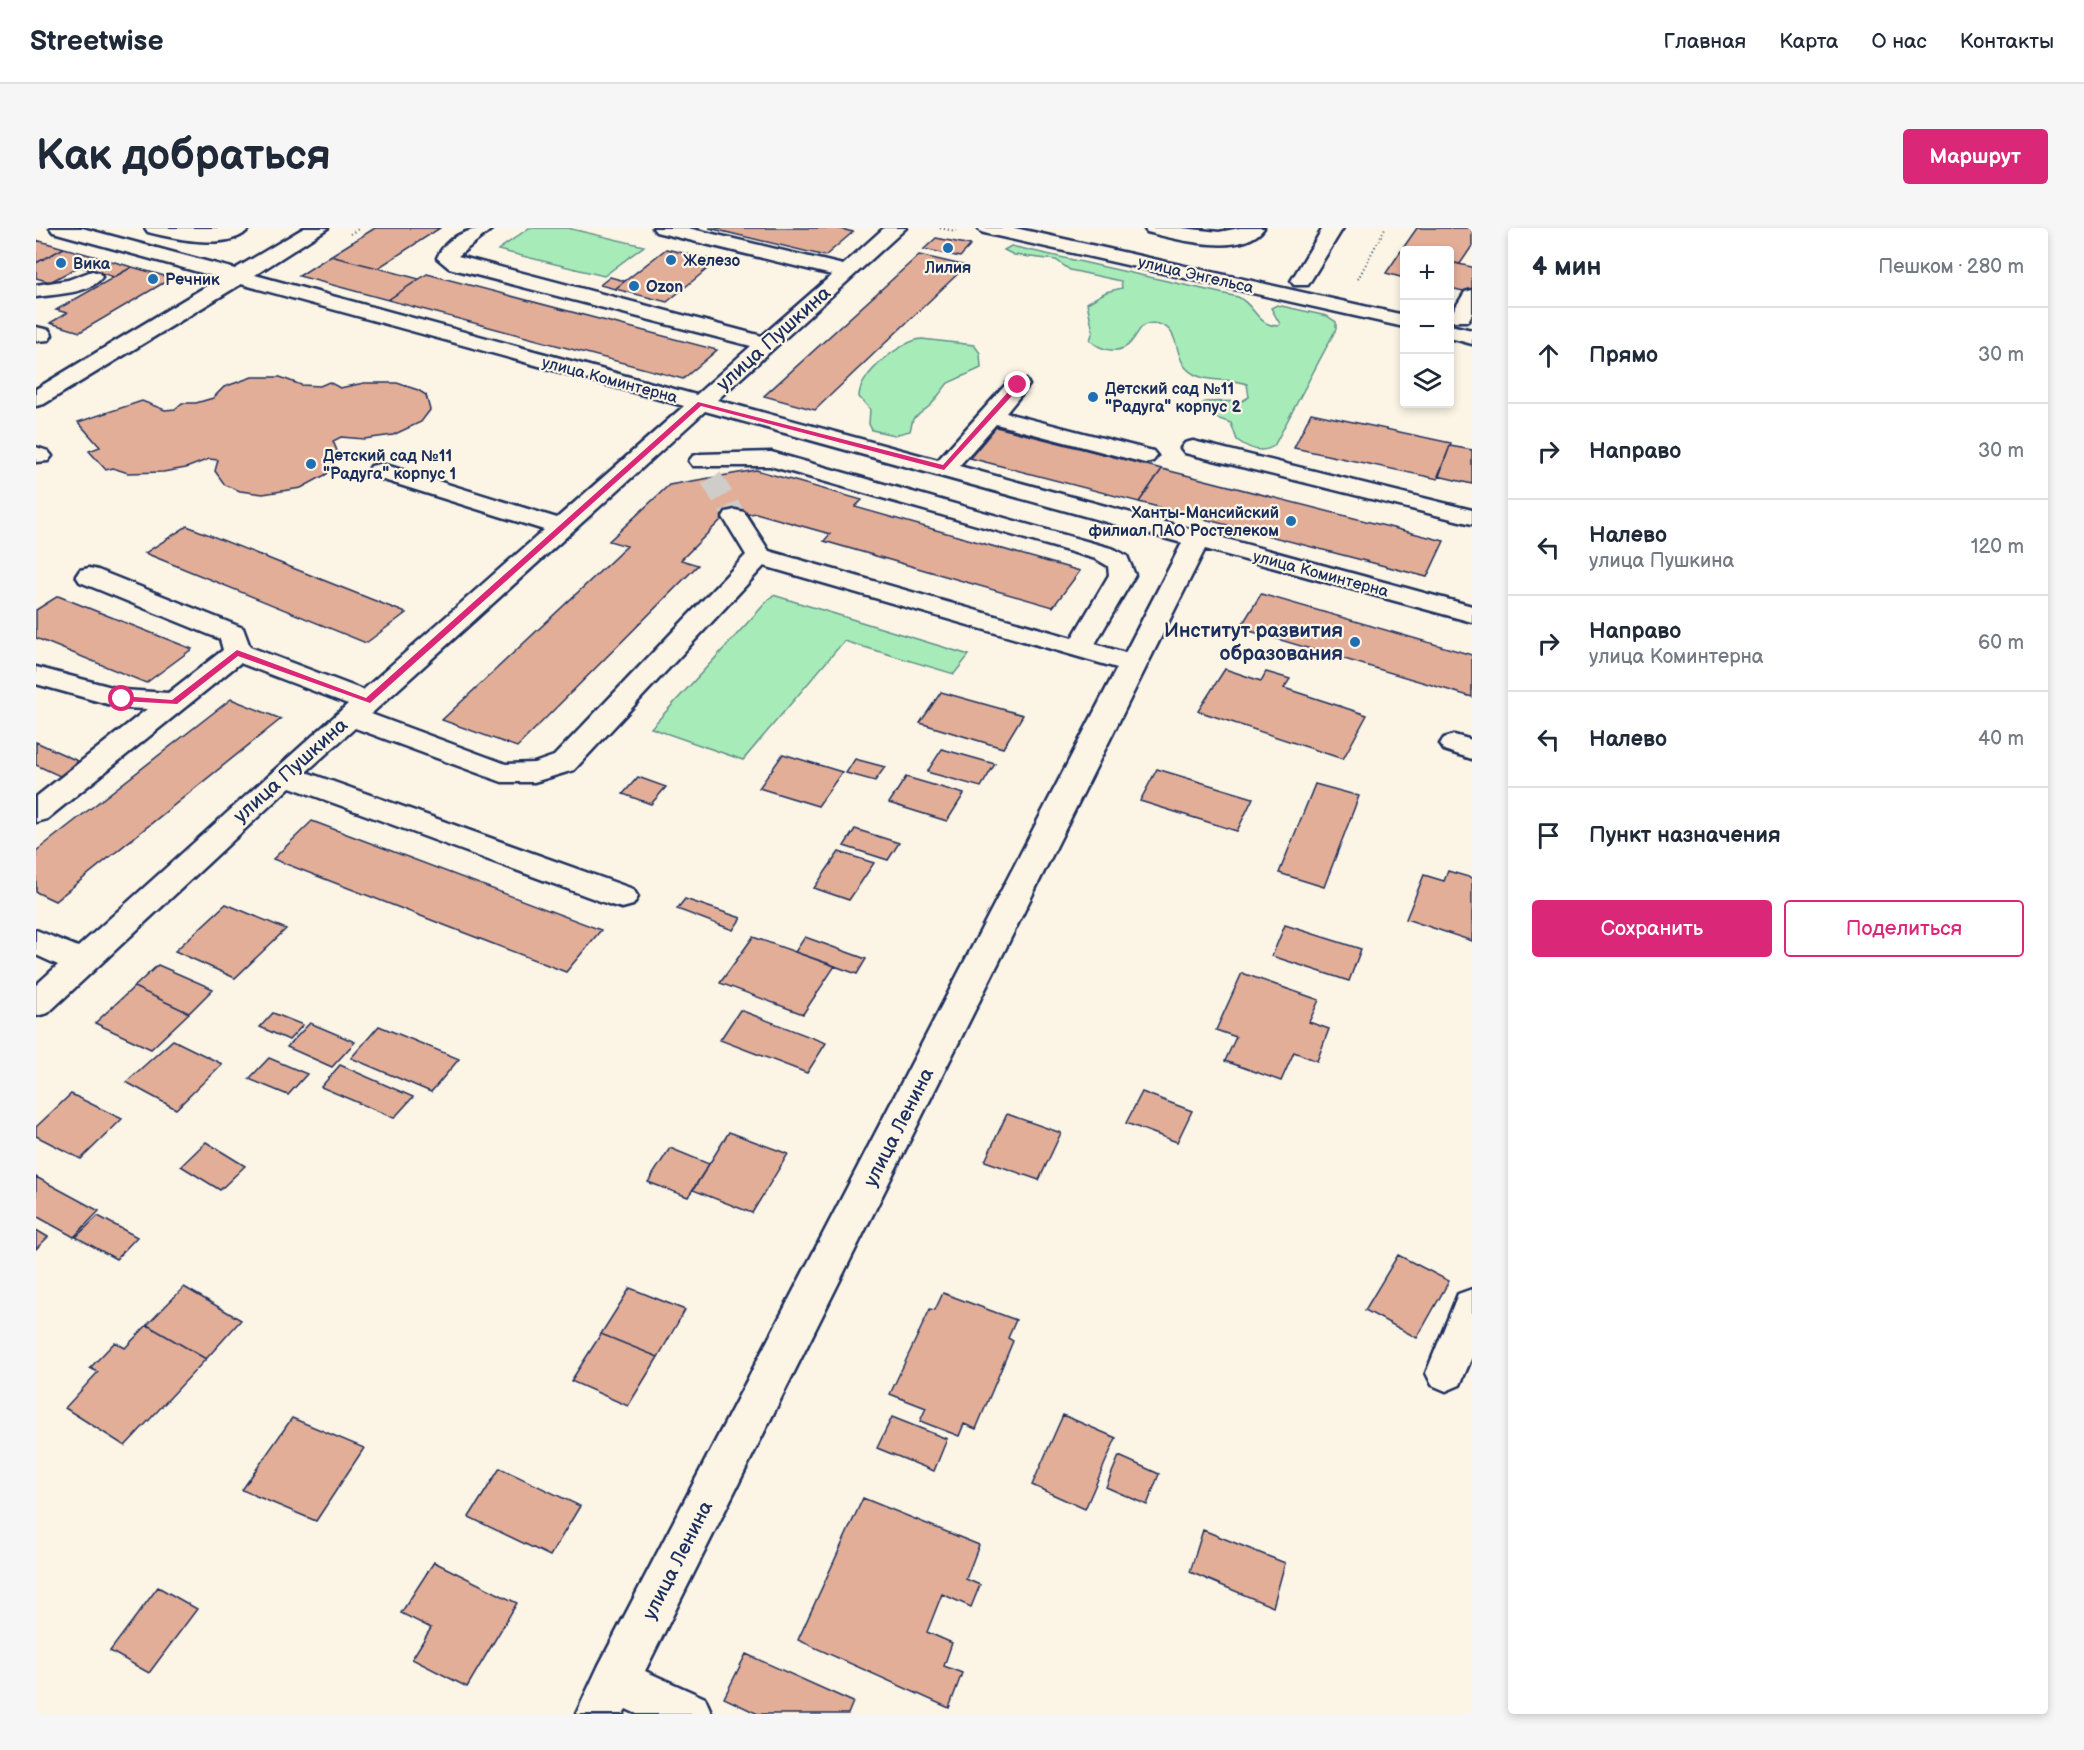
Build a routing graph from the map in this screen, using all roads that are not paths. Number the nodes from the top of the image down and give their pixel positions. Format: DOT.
graph roads {
  1 [pos="60,228"];
  2 [pos="155,228"];
  3 [pos="240,228"];
  4 [pos="318,228"];
  5 [pos="483,228"];
  6 [pos="663,228"];
  7 [pos="896,228"];
  8 [pos="988,228"];
  9 [pos="1057,228"];
  10 [pos="1154,228"];
  11 [pos="1254,228"];
  12 [pos="1333,228"];
  13 [pos="847,272"];
  14 [pos="92,277"];
  15 [pos="237,277"];
  16 [pos="1297,289"];
  17 [pos="36,291"];
  18 [pos="1472,296"];
  19 [pos="1400,303"];
  20 [pos="1400,320"];
  21 [pos="1458,320"];
  22 [pos="1472,336"];
  23 [pos="767,344"];
  24 [pos="1018,385"];
  25 [pos="36,399"];
  26 [pos="700,404"];
  27 [pos="991,416"];
  28 [pos="650,448"];
  29 [pos="1193,448"];
  30 [pos="1145,456"];
  31 [pos="944,468"];
  32 [pos="380,471"];
  33 [pos="735,517"];
  34 [pos="1472,517"];
  35 [pos="561,527"];
  36 [pos="1197,539"];
  37 [pos="759,556"];
  38 [pos="90,576"];
  39 [pos="1472,587"];
  40 [pos="1466,613"];
  41 [pos="1079,649"];
  42 [pos="237,652"];
  43 [pos="1133,664"];
  44 [pos="36,675"];
  45 [pos="174,702"];
  46 [pos="359,709"];
  47 [pos="285,775"];
  48 [pos="36,812"];
  49 [pos="622,897"];
  50 [pos="36,941"];
  51 [pos="81,962"];
  52 [pos="36,1004"];
  53 [pos="1472,1306"];
  54 [pos="1446,1373"];
  55 [pos="607,1698"];
  56 [pos="689,1714"];
  1 -- 15 [label="street, улица Коминтерна"];
  2 -- 3 [label="street"];
  4 -- 15 [label="street"];
  5 -- 23 [label="street"];
  6 -- 13 [label="street"];
  7 -- 13 [label="street, улица Пушкина"];
  8 -- 16 [label="street, улица Энгельса"];
  9 -- 16 [label="street, улица Энгельса"];
  10 -- 11 [label="street"];
  12 -- 16 [label="street"];
  13 -- 23 [label="street, улица Пушкина"];
  14 -- 17 [label="street"];
  15 -- 25 [label="street"];
  15 -- 26 [label="street, улица Коминтерна"];
  16 -- 19 [label="street, улица Энгельса"];
  16 -- 20 [label="street, улица Энгельса"];
  18 -- 21 [label="street"];
  21 -- 22 [label="street"];
  23 -- 26 [label="street, улица Пушкина"];
  24 -- 27 [label="street"];
  26 -- 28 [label="street, улица Пушкина"];
  26 -- 31 [label="street, улица Коминтерна"];
  27 -- 30 [label="street"];
  27 -- 31 [label="street"];
  28 -- 35 [label="street, улица Пушкина"];
  28 -- 41 [label="street"];
  29 -- 34 [label="street"];
  31 -- 36 [label="street, улица Коминтерна"];
  32 -- 35 [label="street"];
  33 -- 37 [label="street"];
  35 -- 46 [label="street, улица Пушкина"];
  36 -- 40 [label="street, улица Коминтерна"];
  36 -- 43 [label="street, улица Ленина"];
  37 -- 41 [label="street"];
  37 -- 46 [label="street"];
  38 -- 42 [label="street"];
  39 -- 40 [label="street"];
  41 -- 43 [label="street"];
  42 -- 45 [label="street"];
  42 -- 46 [label="street"];
  43 -- 55 [label="street, улица Ленина"];
  44 -- 45 [label="street"];
  45 -- 48 [label="street"];
  46 -- 47 [label="street, улица Пушкина"];
  47 -- 49 [label="street"];
  47 -- 51 [label="street, улица Пушкина"];
  50 -- 51 [label="street"];
  51 -- 52 [label="street, улица Пушкина"];
  53 -- 54 [label="street"];
  55 -- 56 [label="street"];
}
